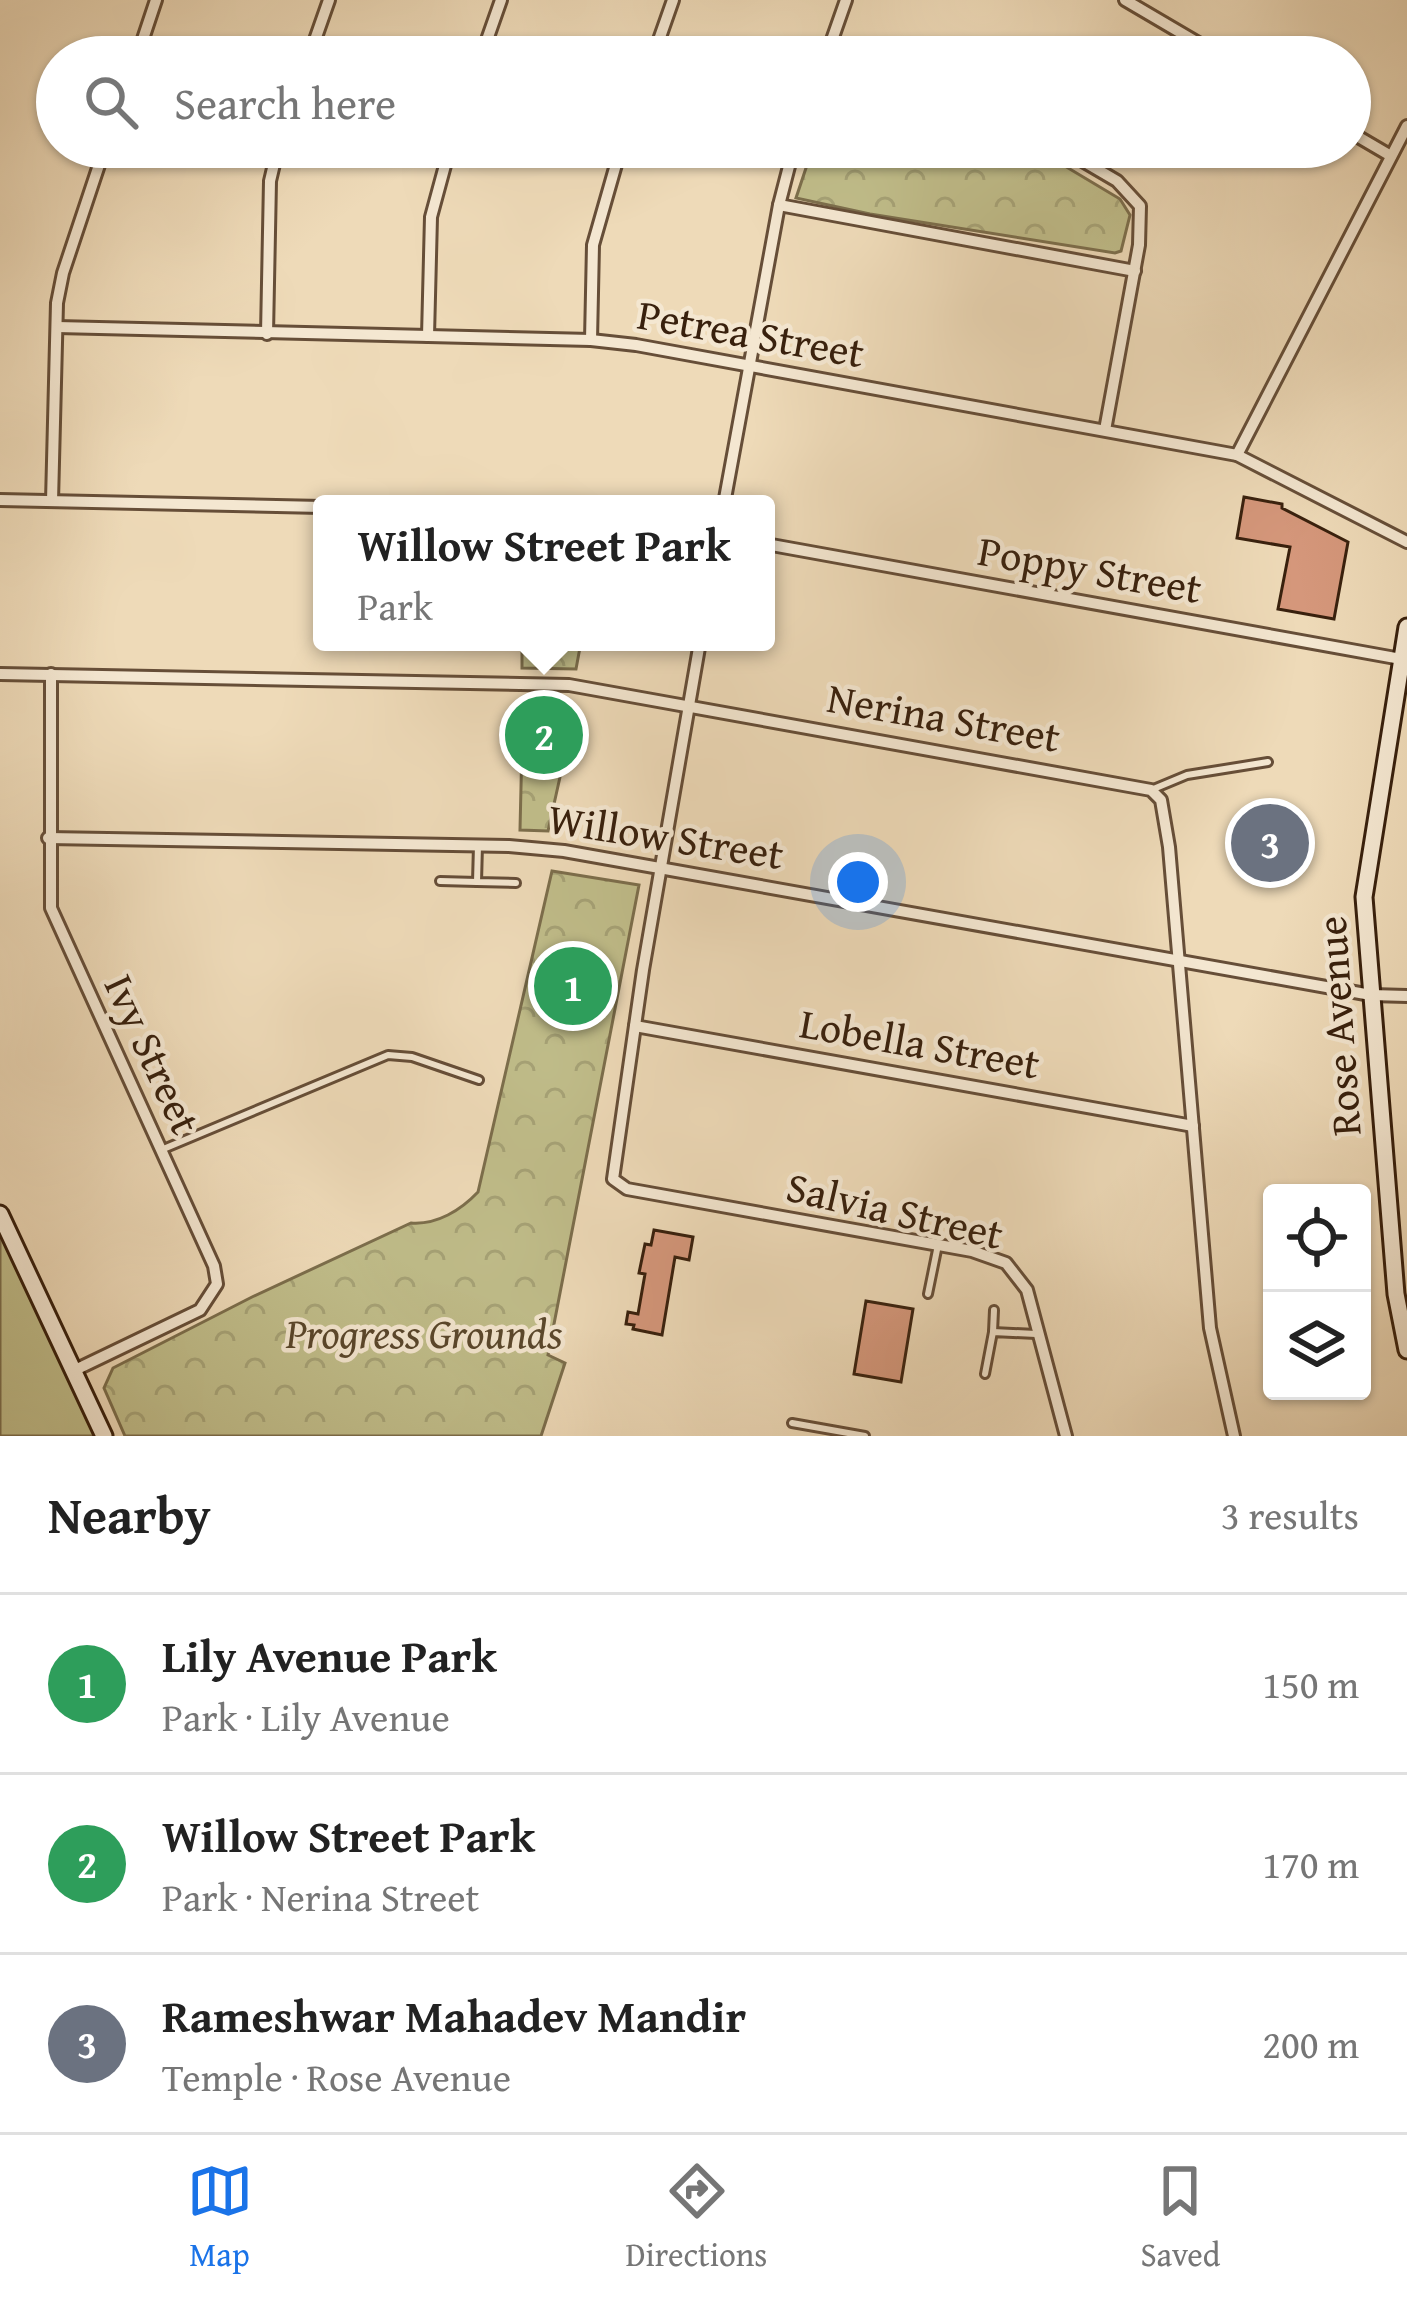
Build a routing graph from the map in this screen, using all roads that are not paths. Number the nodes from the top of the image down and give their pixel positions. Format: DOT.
graph roads {
  1 [pos="156,0"];
  2 [pos="328,0"];
  3 [pos="501,0"];
  4 [pos="673,0"];
  5 [pos="846,0"];
  6 [pos="1125,0"];
  7 [pos="143,36"];
  8 [pos="316,36"];
  9 [pos="488,36"];
  10 [pos="660,36"];
  11 [pos="833,36"];
  12 [pos="1186,36"];
  13 [pos="1407,126"];
  14 [pos="1371,144"];
  15 [pos="1391,156"];
  16 [pos="98,168"];
  17 [pos="273,168"];
  18 [pos="444,168"];
  19 [pos="615,168"];
  20 [pos="789,168"];
  21 [pos="1095,168"];
  22 [pos="779,206"];
  23 [pos="1135,271"];
  24 [pos="57,327"];
  25 [pos="267,334"];
  26 [pos="428,336"];
  27 [pos="591,340"];
  28 [pos="750,367"];
  29 [pos="1105,430"];
  30 [pos="1237,455"];
  31 [pos="726,495"];
  32 [pos="0,500"];
  33 [pos="52,501"];
  34 [pos="313,507"];
  35 [pos="1407,542"];
  36 [pos="775,546"];
  37 [pos="1407,627"];
  38 [pos="698,651"];
  39 [pos="1402,659"];
  40 [pos="0,674"];
  41 [pos="51,674"];
  42 [pos="689,704"];
  43 [pos="1268,762"];
  44 [pos="1151,790"];
  45 [pos="48,838"];
  46 [pos="478,845"];
  47 [pos="661,865"];
  48 [pos="440,881"];
  49 [pos="477,882"];
  50 [pos="516,884"];
  51 [pos="1179,958"];
  52 [pos="1371,995"];
  53 [pos="1407,996"];
  54 [pos="635,1026"];
  55 [pos="479,1080"];
  56 [pos="1193,1126"];
  57 [pos="161,1150"];
  58 [pos="0,1214"];
  59 [pos="938,1245"];
  60 [pos="928,1294"];
  61 [pos="994,1310"];
  62 [pos="993,1332"];
  63 [pos="1040,1335"];
  64 [pos="1407,1350"];
  65 [pos="73,1371"];
  66 [pos="985,1373"];
  67 [pos="792,1423"];
  68 [pos="104,1436"];
  69 [pos="865,1436"];
  70 [pos="1066,1436"];
  71 [pos="1234,1436"];
  1 -- 7 [label="street"];
  2 -- 8 [label="street"];
  3 -- 9 [label="street"];
  4 -- 10 [label="street"];
  5 -- 11 [label="street"];
  6 -- 12 [label="street"];
  13 -- 15 [label="street"];
  14 -- 15 [label="street"];
  15 -- 30 [label="street"];
  16 -- 24 [label="street"];
  17 -- 25 [label="street"];
  18 -- 26 [label="street"];
  19 -- 27 [label="street"];
  20 -- 22 [label="street"];
  21 -- 23 [label="street"];
  22 -- 23 [label="street"];
  22 -- 28 [label="street"];
  23 -- 29 [label="street"];
  24 -- 25 [label="street, Petrea Street"];
  24 -- 33 [label="street"];
  25 -- 26 [label="street, Petrea Street"];
  26 -- 27 [label="street, Petrea Street"];
  27 -- 28 [label="street, Petrea Street"];
  28 -- 29 [label="street, Petrea Street"];
  28 -- 31 [label="street"];
  29 -- 30 [label="street, Petrea Street"];
  30 -- 35 [label="street, Petrea Street"];
  32 -- 33 [label="street"];
  33 -- 34 [label="street"];
  36 -- 39 [label="street, Poppy Street"];
  37 -- 39 [label="street, Rose Avenue"];
  38 -- 42 [label="street"];
  39 -- 52 [label="street, Rose Avenue"];
  40 -- 41 [label="street, Nerina Street"];
  41 -- 42 [label="street, Nerina Street"];
  41 -- 45 [label="street, Ivy Street"];
  42 -- 44 [label="street, Nerina Street"];
  42 -- 47 [label="street"];
  43 -- 44 [label="lane"];
  44 -- 51 [label="street"];
  45 -- 46 [label="street, Willow Street"];
  45 -- 57 [label="street, Ivy Street"];
  46 -- 47 [label="street, Willow Street"];
  46 -- 49 [label="lane"];
  47 -- 51 [label="street, Willow Street"];
  47 -- 54 [label="street"];
  48 -- 49 [label="lane"];
  49 -- 50 [label="lane"];
  51 -- 52 [label="street, Willow Street"];
  51 -- 56 [label="street"];
  52 -- 53 [label="street, Willow Street"];
  52 -- 64 [label="street, Rose Avenue"];
  54 -- 56 [label="street, Lobella Street"];
  54 -- 59 [label="street, Salvia Street"];
  55 -- 57 [label="lane"];
  56 -- 71 [label="street"];
  57 -- 65 [label="street, Ivy Street"];
  58 -- 65 [label="street"];
  59 -- 60 [label="lane"];
  59 -- 63 [label="street, Salvia Street"];
  61 -- 62 [label="lane"];
  62 -- 63 [label="lane"];
  62 -- 66 [label="lane"];
  63 -- 70 [label="street, Salvia Street"];
  65 -- 68 [label="street"];
  67 -- 69 [label="lane"];
}
